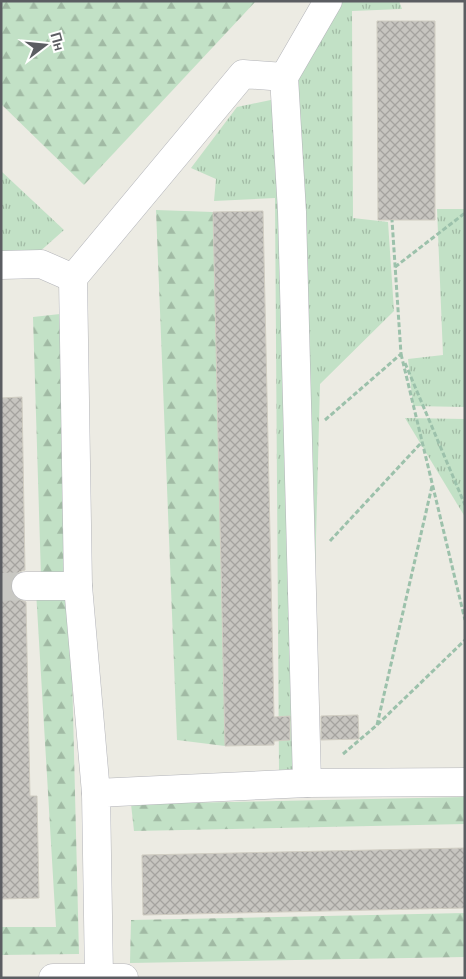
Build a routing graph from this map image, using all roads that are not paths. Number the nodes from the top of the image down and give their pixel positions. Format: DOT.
graph roads {
  1 [pos="328,1"];
  2 [pos="285,87"];
  3 [pos="1,265"];
  4 [pos="73,278"];
  5 [pos="26,586"];
  6 [pos="78,586"];
  7 [pos="465,782"];
  8 [pos="307,783"];
  9 [pos="96,793"];
  10 [pos="53,978"];
  11 [pos="99,978"];
  12 [pos="124,978"];
  1 -- 2 [label="street"];
  2 -- 4 [label="street"];
  2 -- 8 [label="street"];
  3 -- 4 [label="street"];
  4 -- 6 [label="street"];
  5 -- 6 [label="street"];
  6 -- 9 [label="street"];
  7 -- 8 [label="street"];
  8 -- 9 [label="street"];
  9 -- 11 [label="street"];
  10 -- 11 [label="street"];
  11 -- 12 [label="street"];
}
